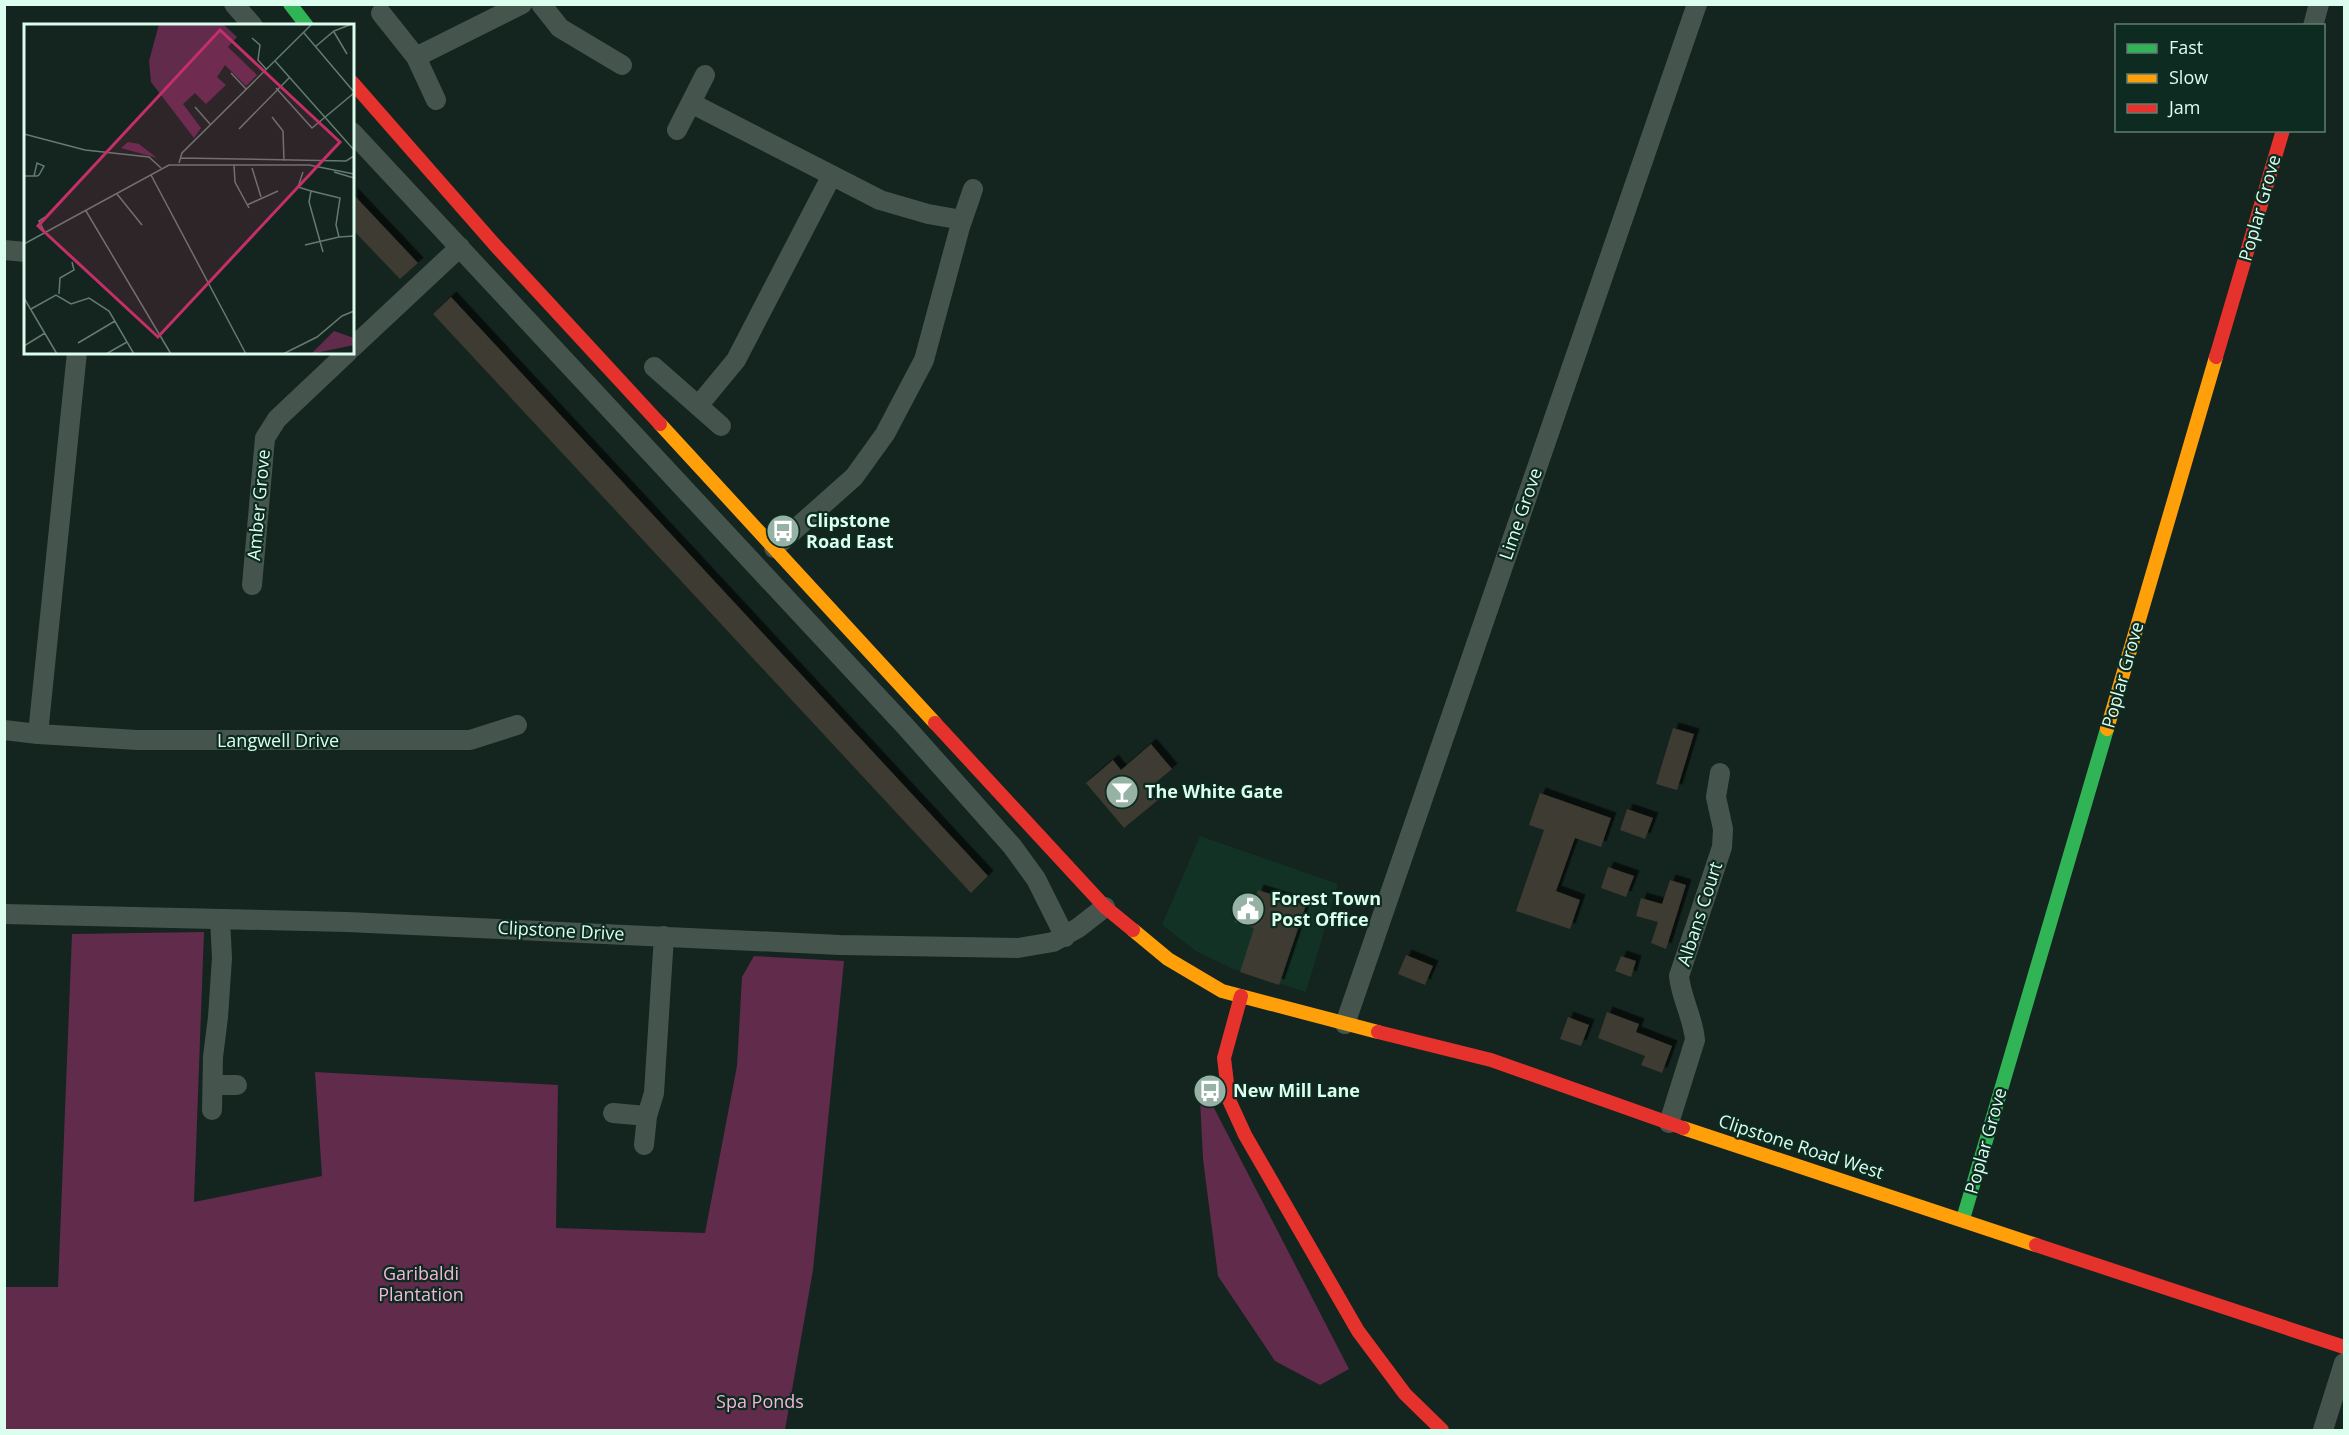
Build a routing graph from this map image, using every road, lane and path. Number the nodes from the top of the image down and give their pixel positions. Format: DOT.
graph roads {
  1 [pos="234,4"];
  2 [pos="290,4"];
  3 [pos="522,4"];
  4 [pos="541,4"];
  5 [pos="1697,4"];
  6 [pos="2319,4"];
  7 [pos="381,14"];
  8 [pos="251,24"];
  9 [pos="305,24"];
  10 [pos="2314,24"];
  11 [pos="416,57"];
  12 [pos="622,65"];
  13 [pos="354,69"];
  14 [pos="705,75"];
  15 [pos="354,83"];
  16 [pos="436,100"];
  17 [pos="691,103"];
  18 [pos="385,118"];
  19 [pos="677,130"];
  20 [pos="2282,132"];
  21 [pos="354,134"];
  22 [pos="831,177"];
  23 [pos="973,189"];
  24 [pos="962,220"];
  25 [pos="460,247"];
  26 [pos="4,250"];
  27 [pos="24,252"];
  28 [pos="354,346"];
  29 [pos="77,354"];
  30 [pos="346,354"];
  31 [pos="654,367"];
  32 [pos="698,406"];
  33 [pos="721,426"];
  34 [pos="774,548"];
  35 [pos="252,585"];
  36 [pos="517,725"];
  37 [pos="4,730"];
  38 [pos="38,734"];
  39 [pos="1720,773"];
  40 [pos="1105,906"];
  41 [pos="4,914"];
  42 [pos="220,919"];
  43 [pos="664,936"];
  44 [pos="1065,936"];
  45 [pos="1241,996"];
  46 [pos="1345,1024"];
  47 [pos="214,1085"];
  48 [pos="237,1085"];
  49 [pos="212,1110"];
  50 [pos="613,1113"];
  51 [pos="647,1116"];
  52 [pos="1669,1123"];
  53 [pos="644,1145"];
  54 [pos="1963,1219"];
  55 [pos="2344,1347"];
  56 [pos="2344,1363"];
  57 [pos="1442,1431"];
  58 [pos="2323,1431"];
  1 -- 8 [label="street"];
  2 -- 9 [label="main road"];
  3 -- 11 [label="street"];
  4 -- 12 [label="street"];
  5 -- 46 [label="street, Lime Grove"];
  6 -- 10 [label="street"];
  7 -- 11 [label="street"];
  11 -- 16 [label="street"];
  13 -- 18 [label="main road"];
  14 -- 17 [label="street"];
  15 -- 18 [label="main road"];
  17 -- 19 [label="street"];
  17 -- 22 [label="street"];
  18 -- 34 [label="main road"];
  20 -- 54 [label="main road, Poplar Grove"];
  21 -- 25 [label="street"];
  22 -- 24 [label="street"];
  22 -- 32 [label="street"];
  23 -- 24 [label="street"];
  24 -- 34 [label="street"];
  25 -- 28 [label="street"];
  25 -- 44 [label="street"];
  26 -- 27 [label="street"];
  29 -- 38 [label="street"];
  30 -- 35 [label="street, Amber Grove"];
  31 -- 32 [label="street"];
  32 -- 33 [label="street"];
  34 -- 40 [label="main road"];
  36 -- 38 [label="street, Langwell Drive"];
  37 -- 38 [label="street, Langwell Drive"];
  39 -- 52 [label="street, Albans Court"];
  40 -- 44 [label="street, Clipstone Drive"];
  40 -- 45 [label="main road"];
  41 -- 42 [label="street, Clipstone Drive"];
  42 -- 43 [label="street, Clipstone Drive"];
  42 -- 47 [label="street"];
  43 -- 44 [label="street, Clipstone Drive"];
  43 -- 51 [label="street"];
  45 -- 46 [label="main road, Clipstone Road West"];
  45 -- 57 [label="main road"];
  46 -- 52 [label="main road, Clipstone Road West"];
  47 -- 48 [label="street"];
  47 -- 49 [label="street"];
  50 -- 51 [label="street"];
  51 -- 53 [label="street"];
  52 -- 54 [label="main road, Clipstone Road West"];
  54 -- 55 [label="main road, Clipstone Road West"];
  56 -- 58 [label="street"];
}
